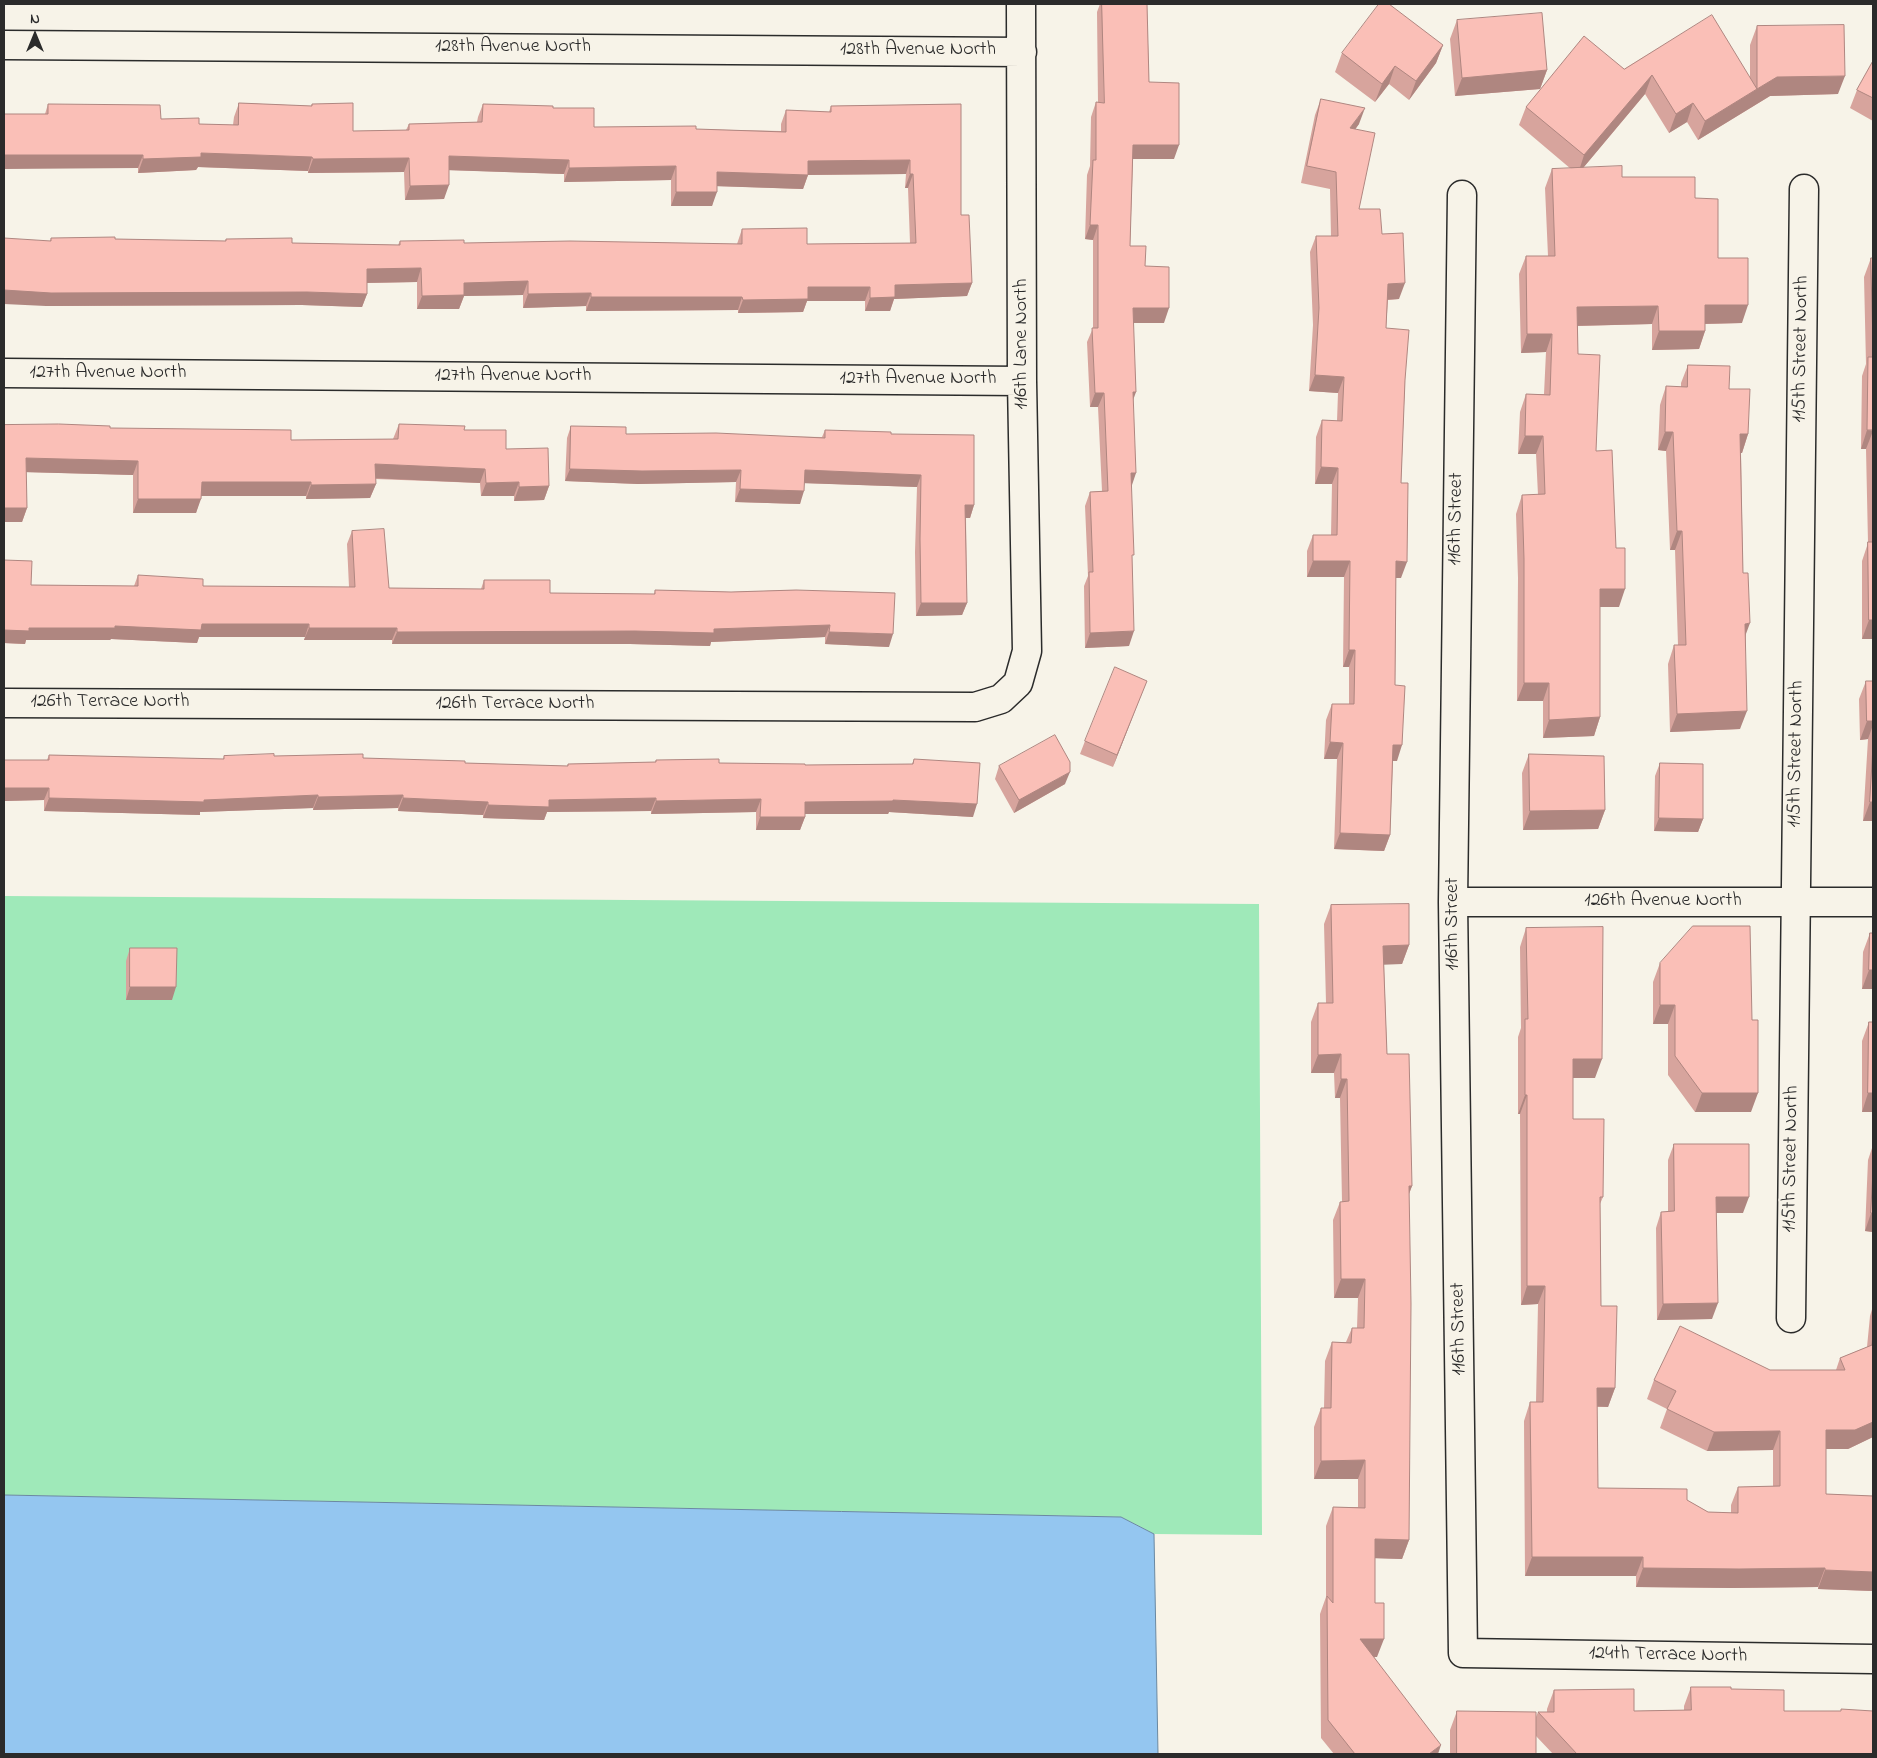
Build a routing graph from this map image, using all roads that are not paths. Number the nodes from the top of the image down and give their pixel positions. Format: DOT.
graph roads {
  1 [pos="1021,4"];
  2 [pos="4,45"];
  3 [pos="1022,52"];
  4 [pos="1804,189"];
  5 [pos="1462,195"];
  6 [pos="4,373"];
  7 [pos="1022,381"];
  8 [pos="1018,683"];
  9 [pos="4,703"];
  10 [pos="1453,902"];
  11 [pos="1873,902"];
  12 [pos="1795,903"];
  13 [pos="1791,1318"];
  14 [pos="1463,1654"];
  15 [pos="1873,1660"];
  1 -- 3 [label="street, 116th Lane North"];
  2 -- 3 [label="street, 128th Avenue North"];
  3 -- 7 [label="street, 116th Lane North"];
  4 -- 12 [label="street, 115th Street North"];
  5 -- 10 [label="street, 116th Street"];
  6 -- 7 [label="street, 127th Avenue North"];
  7 -- 8 [label="street, 116th Lane North"];
  8 -- 9 [label="street, 126th Terrace North"];
  10 -- 12 [label="street, 126th Avenue North"];
  10 -- 14 [label="street, 116th Street"];
  11 -- 12 [label="street, 126th Avenue North"];
  12 -- 13 [label="street, 115th Street North"];
  14 -- 15 [label="street, 124th Terrace North"];
}
